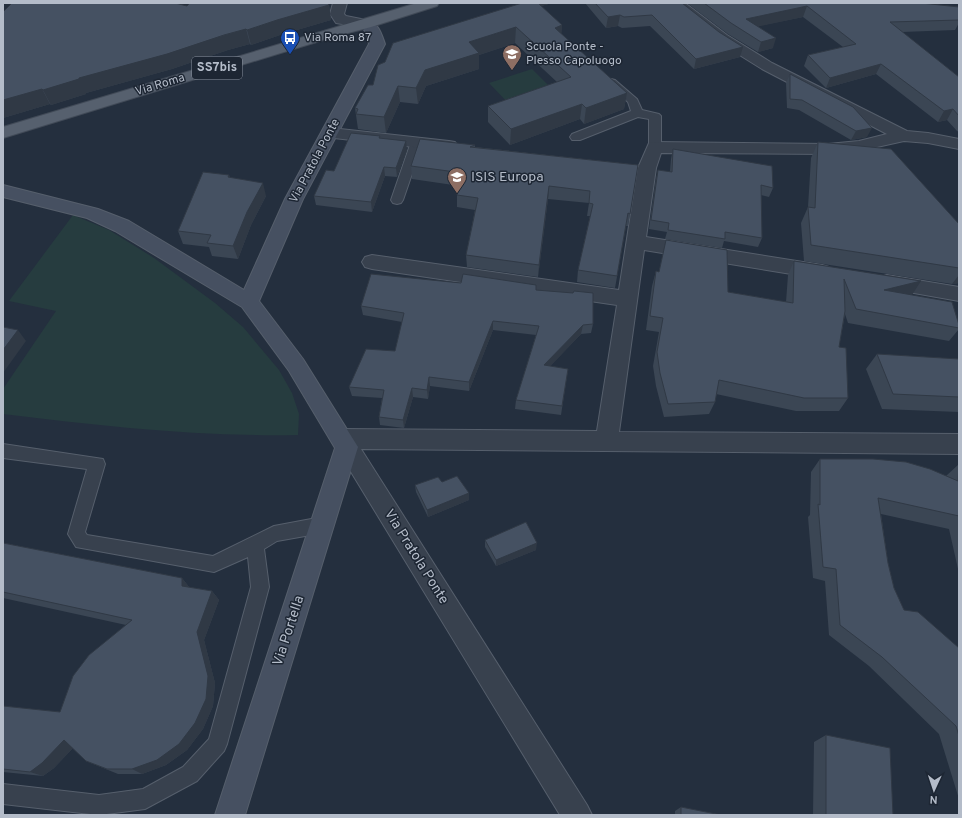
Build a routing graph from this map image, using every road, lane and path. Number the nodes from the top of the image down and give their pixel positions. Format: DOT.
graph roads {
  1 [pos="340,3"];
  2 [pos="432,3"];
  3 [pos="676,3"];
  4 [pos="366,24"];
  5 [pos="604,75"];
  6 [pos="637,113"];
  7 [pos="331,132"];
  8 [pos="3,133"];
  9 [pos="904,136"];
  10 [pos="576,137"];
  11 [pos="417,142"];
  12 [pos="959,144"];
  13 [pos="655,147"];
  14 [pos="468,148"];
  15 [pos="3,192"];
  16 [pos="397,200"];
  17 [pos="636,242"];
  18 [pos="374,258"];
  19 [pos="841,275"];
  20 [pos="872,280"];
  21 [pos="959,294"];
  22 [pos="628,300"];
  23 [pos="249,302"];
  24 [pos="607,440"];
  25 [pos="344,443"];
  26 [pos="959,444"];
  27 [pos="3,451"];
  28 [pos="322,525"];
  29 [pos="255,545"];
  30 [pos="3,794"];
  31 [pos="230,815"];
  32 [pos="577,815"];
  1 -- 4 [label="street"];
  2 -- 4 [label="main road, Via Roma / SS7bis"];
  3 -- 9 [label="street"];
  4 -- 7 [label="main road, Via Pratola Ponte"];
  4 -- 8 [label="main road, Via Roma / SS7bis"];
  5 -- 6 [label="lane"];
  6 -- 10 [label="lane"];
  6 -- 13 [label="lane"];
  7 -- 11 [label="street"];
  7 -- 23 [label="main road, Via Pratola Ponte"];
  9 -- 12 [label="street"];
  9 -- 13 [label="street"];
  11 -- 14 [label="street"];
  11 -- 16 [label="lane"];
  13 -- 17 [label="street"];
  15 -- 23 [label="main road, Via Pratola Ponte"];
  17 -- 19 [label="street"];
  17 -- 22 [label="street"];
  18 -- 22 [label="street"];
  20 -- 21 [label="street"];
  22 -- 24 [label="street"];
  23 -- 25 [label="main road, Via Pratola Ponte"];
  24 -- 25 [label="street"];
  24 -- 26 [label="street"];
  25 -- 28 [label="main road, Via Portella"];
  25 -- 32 [label="street, Via Pratola Ponte"];
  27 -- 29 [label="lane"];
  28 -- 29 [label="lane"];
  28 -- 31 [label="main road, Via Portella"];
  29 -- 30 [label="lane"];
}
